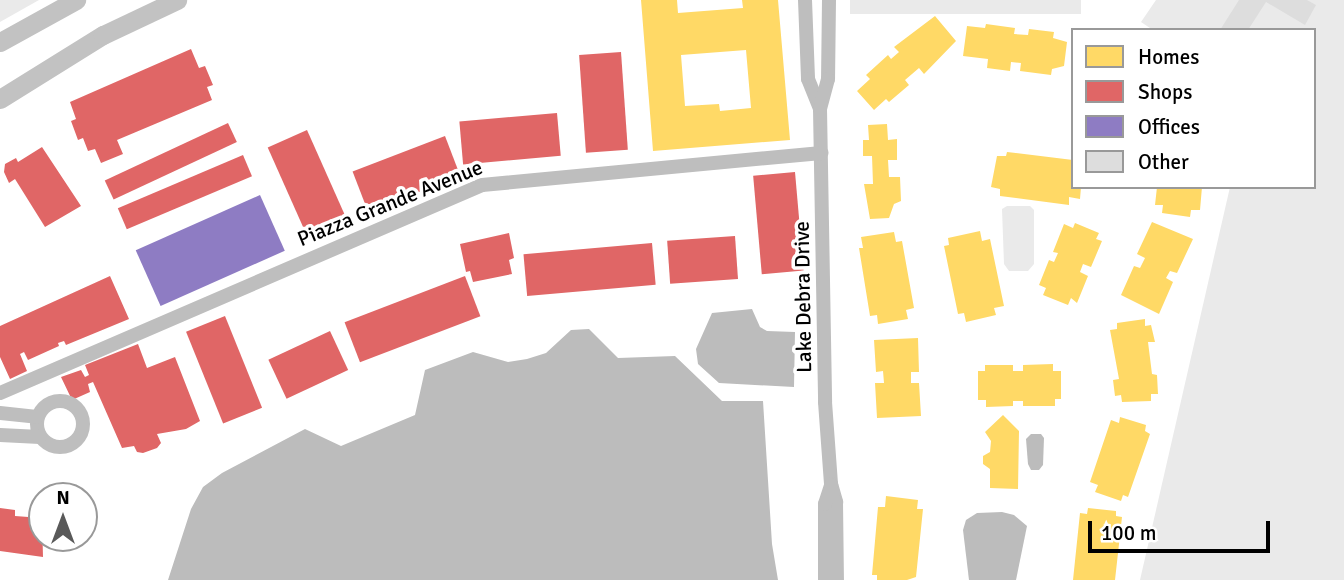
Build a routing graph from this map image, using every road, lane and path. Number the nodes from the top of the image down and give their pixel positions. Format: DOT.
graph roads {
  1 [pos="76,0"];
  2 [pos="177,0"];
  3 [pos="805,1"];
  4 [pos="829,1"];
  5 [pos="0,42"];
  6 [pos="0,99"];
  7 [pos="820,109"];
  8 [pos="821,153"];
  9 [pos="1,393"];
  10 [pos="4,414"];
  11 [pos="37,417"];
  12 [pos="0,435"];
  13 [pos="40,437"];
  14 [pos="831,484"];
  15 [pos="825,580"];
  16 [pos="837,580"];
  1 -- 5 [label="street"];
  2 -- 6 [label="street"];
  3 -- 4 [label="street"];
  3 -- 7 [label="street, Lake Debra Drive"];
  4 -- 7 [label="street, Lake Debra Drive"];
  7 -- 8 [label="street, Lake Debra Drive"];
  8 -- 9 [label="street, Piazza Grande Avenue"];
  8 -- 14 [label="street, Lake Debra Drive"];
  9 -- 10 [label="street"];
  10 -- 11 [label="street"];
  11 -- 13 [label="street"];
  11 -- 13 [label="street"];
  12 -- 13 [label="street"];
  14 -- 15 [label="street, Lake Debra Drive"];
  14 -- 16 [label="street, Lake Debra Drive"];
}
